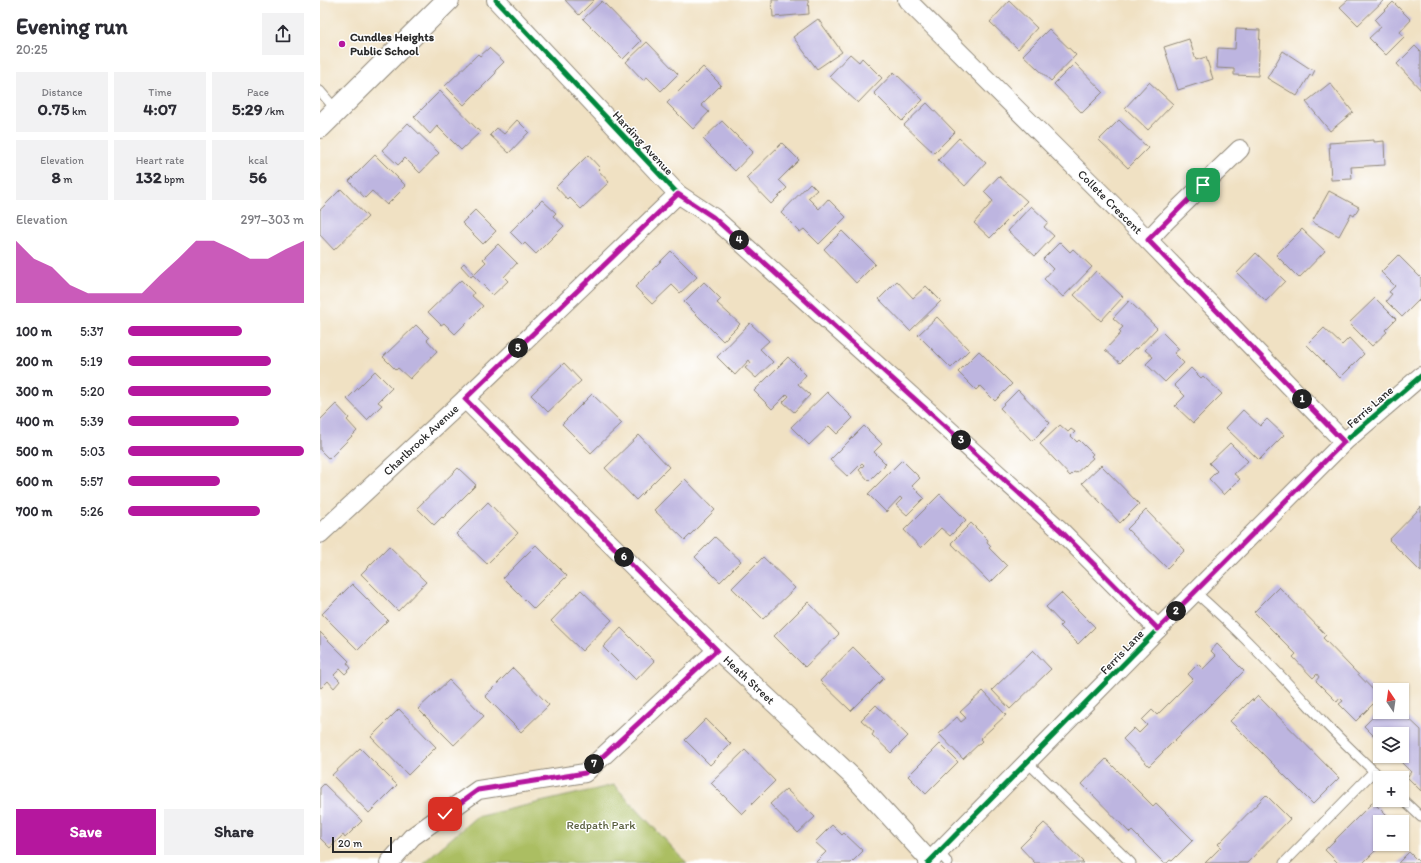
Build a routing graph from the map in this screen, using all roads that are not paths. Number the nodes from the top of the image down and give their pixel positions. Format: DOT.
graph roads {
  1 [pos="448,0"];
  2 [pos="496,0"];
  3 [pos="907,0"];
  4 [pos="320,91"];
  5 [pos="337,111"];
  6 [pos="320,127"];
  7 [pos="1240,149"];
  8 [pos="678,194"];
  9 [pos="1148,240"];
  10 [pos="1421,376"];
  11 [pos="465,399"];
  12 [pos="1344,442"];
  13 [pos="320,534"];
  14 [pos="1195,592"];
  15 [pos="1158,629"];
  16 [pos="717,650"];
  17 [pos="1028,762"];
  18 [pos="1374,771"];
  19 [pos="1373,772"];
  20 [pos="1409,806"];
  21 [pos="1421,817"];
  22 [pos="936,860"];
  23 [pos="389,863"];
  24 [pos="1131,863"];
  25 [pos="1284,863"];
  1 -- 5 [label="main road"];
  2 -- 8 [label="street, Harding Avenue"];
  3 -- 9 [label="street, Collete Crescent"];
  4 -- 5 [label="lane"];
  5 -- 6 [label="main road"];
  7 -- 9 [label="street"];
  8 -- 11 [label="street, Charlbrook Avenue"];
  8 -- 15 [label="street, Harding Avenue"];
  9 -- 12 [label="street, Collete Crescent"];
  10 -- 12 [label="street, Ferris Lane"];
  11 -- 13 [label="street, Charlbrook Avenue"];
  11 -- 16 [label="street, Heath Street"];
  12 -- 14 [label="street, Ferris Lane"];
  14 -- 15 [label="street, Ferris Lane"];
  14 -- 18 [label="lane"];
  15 -- 17 [label="street, Ferris Lane"];
  16 -- 22 [label="street, Heath Street"];
  16 -- 23 [label="street"];
  17 -- 22 [label="street, Ferris Lane"];
  17 -- 24 [label="lane"];
  19 -- 25 [label="lane"];
  20 -- 21 [label="lane"];
}
